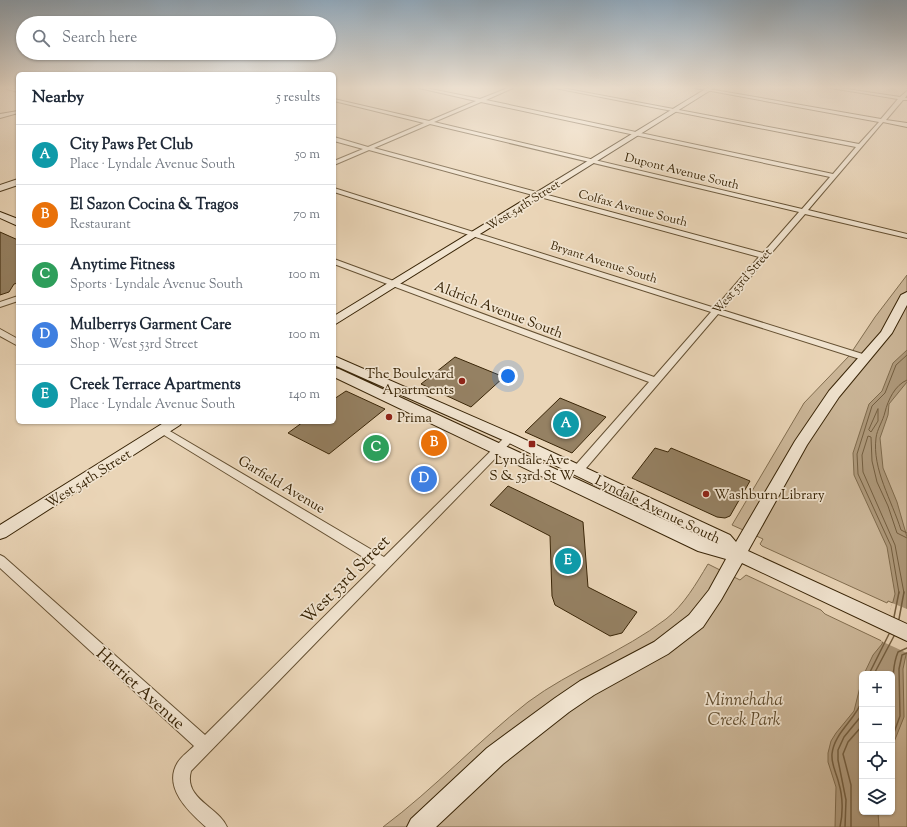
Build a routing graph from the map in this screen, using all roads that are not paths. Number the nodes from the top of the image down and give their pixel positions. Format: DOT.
graph roads {
  1 [pos="419,127"];
  2 [pos="449,127"];
  3 [pos="608,127"];
  4 [pos="648,127"];
  5 [pos="761,127"];
  6 [pos="877,127"];
  7 [pos="638,133"];
  8 [pos="336,140"];
  9 [pos="861,146"];
  10 [pos="368,148"];
  11 [pos="593,161"];
  12 [pos="336,162"];
  13 [pos="835,176"];
  14 [pos="16,183"];
  15 [pos="0,188"];
  16 [pos="336,191"];
  17 [pos="540,194"];
  18 [pos="0,206"];
  19 [pos="803,211"];
  20 [pos="16,213"];
  21 [pos="0,214"];
  22 [pos="16,222"];
  23 [pos="475,234"];
  24 [pos="907,236"];
  25 [pos="765,256"];
  26 [pos="336,261"];
  27 [pos="396,284"];
  28 [pos="907,295"];
  29 [pos="16,299"];
  30 [pos="0,305"];
  31 [pos="716,310"];
  32 [pos="336,320"];
  33 [pos="0,332"];
  34 [pos="16,342"];
  35 [pos="866,358"];
  36 [pos="336,361"];
  37 [pos="336,373"];
  38 [pos="656,381"];
  39 [pos="169,426"];
  40 [pos="510,438"];
  41 [pos="498,449"];
  42 [pos="578,471"];
  43 [pos="0,533"];
  44 [pos="738,554"];
  45 [pos="0,560"];
  46 [pos="385,564"];
  47 [pos="907,633"];
  48 [pos="204,745"];
  49 [pos="219,827"];
  50 [pos="419,827"];
  1 -- 10 [label="street"];
  2 -- 11 [label="street, Dupont Avenue South"];
  3 -- 7 [label="street"];
  4 -- 7 [label="street, West 54th Street"];
  5 -- 9 [label="street"];
  6 -- 9 [label="street, West 53rd Street"];
  7 -- 11 [label="street, West 54th Street"];
  7 -- 13 [label="street"];
  8 -- 10 [label="street, Colfax Avenue South"];
  9 -- 13 [label="street, West 53rd Street"];
  10 -- 12 [label="street"];
  10 -- 17 [label="street, Colfax Avenue South"];
  11 -- 17 [label="street, West 54th Street"];
  11 -- 19 [label="street, Dupont Avenue South"];
  13 -- 19 [label="street, West 53rd Street"];
  14 -- 15 [label="street"];
  16 -- 23 [label="street, Bryant Avenue South"];
  17 -- 23 [label="street, West 54th Street"];
  17 -- 25 [label="street, Colfax Avenue South"];
  18 -- 20 [label="street"];
  19 -- 24 [label="street, Dupont Avenue South"];
  19 -- 25 [label="street, West 53rd Street"];
  21 -- 22 [label="street"];
  23 -- 27 [label="street, West 54th Street"];
  23 -- 31 [label="street, Bryant Avenue South"];
  25 -- 31 [label="street, West 53rd Street"];
  26 -- 27 [label="street, Aldrich Avenue South"];
  27 -- 32 [label="street, West 54th Street"];
  27 -- 38 [label="street, Aldrich Avenue South"];
  28 -- 35 [label="street"];
  29 -- 30 [label="street"];
  31 -- 35 [label="street, Bryant Avenue South"];
  31 -- 38 [label="street, West 53rd Street"];
  33 -- 34 [label="street"];
  35 -- 44 [label="street"];
  36 -- 40 [label="street, Lyndale Avenue South"];
  37 -- 41 [label="street, Lyndale Avenue South"];
  38 -- 42 [label="street, West 53rd Street"];
  39 -- 43 [label="street, West 54th Street"];
  39 -- 46 [label="street, Garfield Avenue"];
  40 -- 41 [label="street, West 53rd Street"];
  40 -- 42 [label="street, Lyndale Avenue South"];
  41 -- 44 [label="street, Lyndale Avenue South"];
  41 -- 46 [label="street, West 53rd Street"];
  42 -- 44 [label="street, Lyndale Avenue South"];
  44 -- 47 [label="street, Lyndale Avenue South"];
  44 -- 50 [label="street"];
  45 -- 48 [label="street, Harriet Avenue"];
  46 -- 48 [label="street, West 53rd Street"];
  48 -- 49 [label="street"];
}
